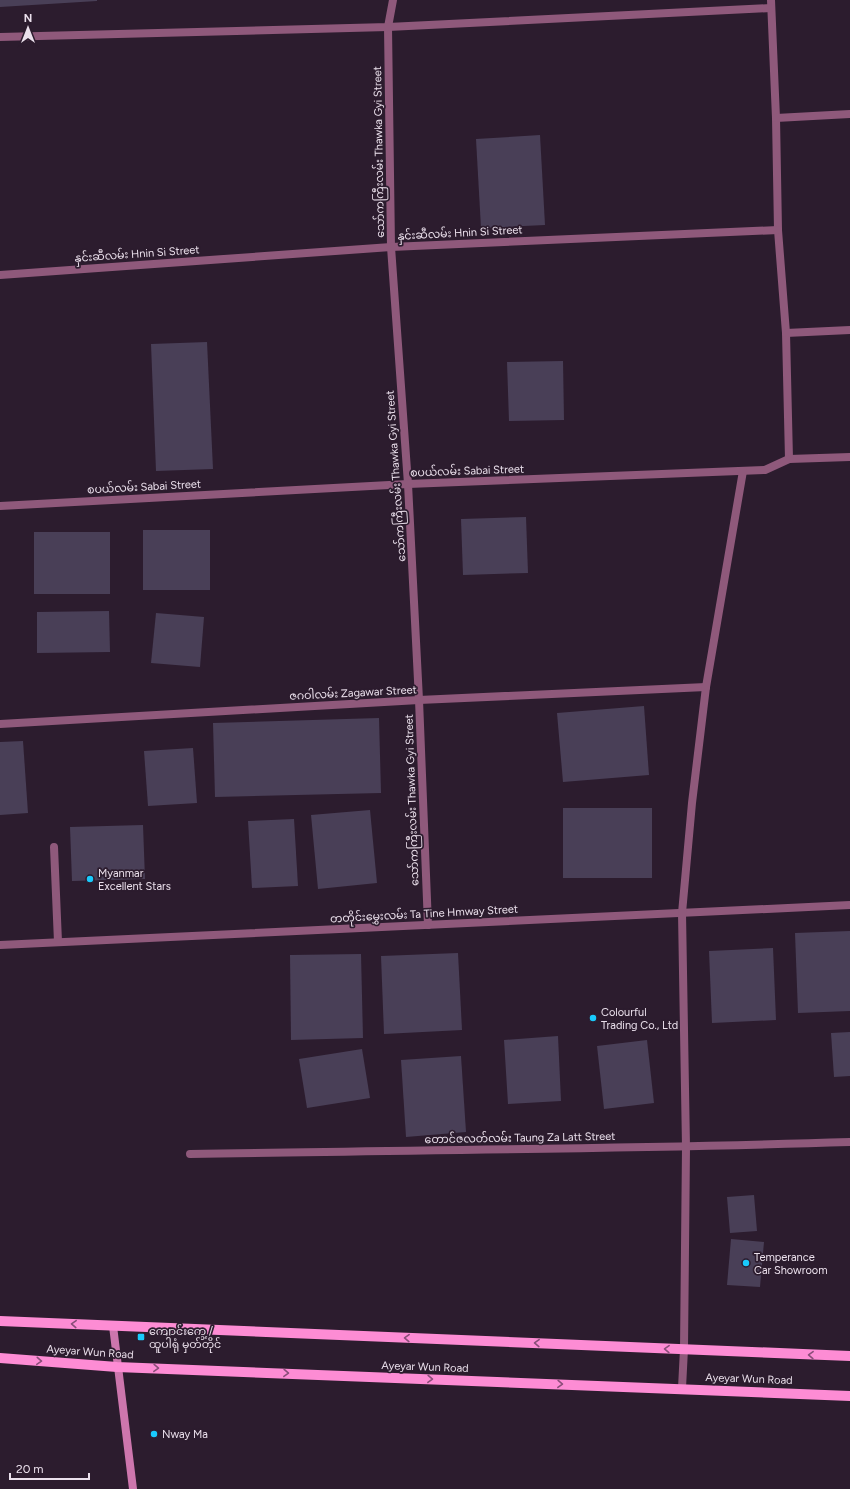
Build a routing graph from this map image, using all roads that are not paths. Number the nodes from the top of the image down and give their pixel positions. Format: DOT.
graph roads {
  1 [pos="393,0"];
  2 [pos="771,4"];
  3 [pos="388,27"];
  4 [pos="0,38"];
  5 [pos="850,114"];
  6 [pos="776,118"];
  7 [pos="778,230"];
  8 [pos="391,247"];
  9 [pos="0,275"];
  10 [pos="850,330"];
  11 [pos="786,333"];
  12 [pos="850,457"];
  13 [pos="789,459"];
  14 [pos="743,471"];
  15 [pos="408,484"];
  16 [pos="0,506"];
  17 [pos="706,687"];
  18 [pos="420,700"];
  19 [pos="0,724"];
  20 [pos="54,846"];
  21 [pos="850,905"];
  22 [pos="682,913"];
  23 [pos="428,925"];
  24 [pos="58,942"];
  25 [pos="0,945"];
  26 [pos="850,1142"];
  27 [pos="686,1147"];
  28 [pos="190,1154"];
  29 [pos="0,1320"];
  30 [pos="113,1326"];
  31 [pos="684,1349"];
  32 [pos="850,1356"];
  33 [pos="0,1358"];
  34 [pos="117,1367"];
  35 [pos="682,1388"];
  36 [pos="850,1396"];
  37 [pos="133,1489"];
  1 -- 3 [label="street, သော်ကကြီးလမ်း Thawka Gyi Street"];
  2 -- 3 [label="street"];
  2 -- 6 [label="street"];
  3 -- 4 [label="street"];
  3 -- 8 [label="street, သော်ကကြီးလမ်း Thawka Gyi Street"];
  5 -- 6 [label="street"];
  6 -- 7 [label="street"];
  7 -- 8 [label="street, နှင်းဆီလမ်း Hnin Si Street"];
  7 -- 11 [label="street"];
  8 -- 9 [label="street, နှင်းဆီလမ်း Hnin Si Street"];
  8 -- 15 [label="street, သော်ကကြီးလမ်း Thawka Gyi Street"];
  10 -- 11 [label="street"];
  11 -- 13 [label="street"];
  12 -- 13 [label="street"];
  13 -- 14 [label="street, စပယ်လမ်း Sabai Street"];
  14 -- 15 [label="street, စပယ်လမ်း Sabai Street"];
  14 -- 17 [label="street"];
  15 -- 16 [label="street, စပယ်လမ်း Sabai Street"];
  15 -- 18 [label="street, သော်ကကြီးလမ်း Thawka Gyi Street"];
  17 -- 18 [label="street, ဇဂဝါလမ်း Zagawar Street"];
  17 -- 22 [label="street"];
  18 -- 19 [label="street, ဇဂဝါလမ်း Zagawar Street"];
  18 -- 23 [label="street, သော်ကကြီးလမ်း Thawka Gyi Street"];
  20 -- 24 [label="street"];
  21 -- 22 [label="street, တတိုင်းမွှေးလမ်း Ta Tine Hmway Street"];
  22 -- 23 [label="street, တတိုင်းမွှေးလမ်း Ta Tine Hmway Street"];
  22 -- 27 [label="street"];
  23 -- 24 [label="street, တတိုင်းမွှေးလမ်း Ta Tine Hmway Street"];
  24 -- 25 [label="street, တတိုင်းမွှေးလမ်း Ta Tine Hmway Street"];
  26 -- 27 [label="street, တောင်ဇလတ်လမ်း Taung Za Latt Street"];
  27 -- 28 [label="street, တောင်ဇလတ်လမ်း Taung Za Latt Street"];
  27 -- 31 [label="street"];
  30 -- 29 [label="main road, one-way"];
  31 -- 30 [label="main road, one-way"];
  30 -- 34 [label="main road"];
  32 -- 31 [label="main road, one-way"];
  31 -- 35 [label="street"];
  33 -- 34 [label="main road, Ayeyar Wun Road, one-way"];
  34 -- 35 [label="main road, Ayeyar Wun Road, one-way"];
  34 -- 37 [label="main road"];
  35 -- 36 [label="main road, Ayeyar Wun Road"];
}
